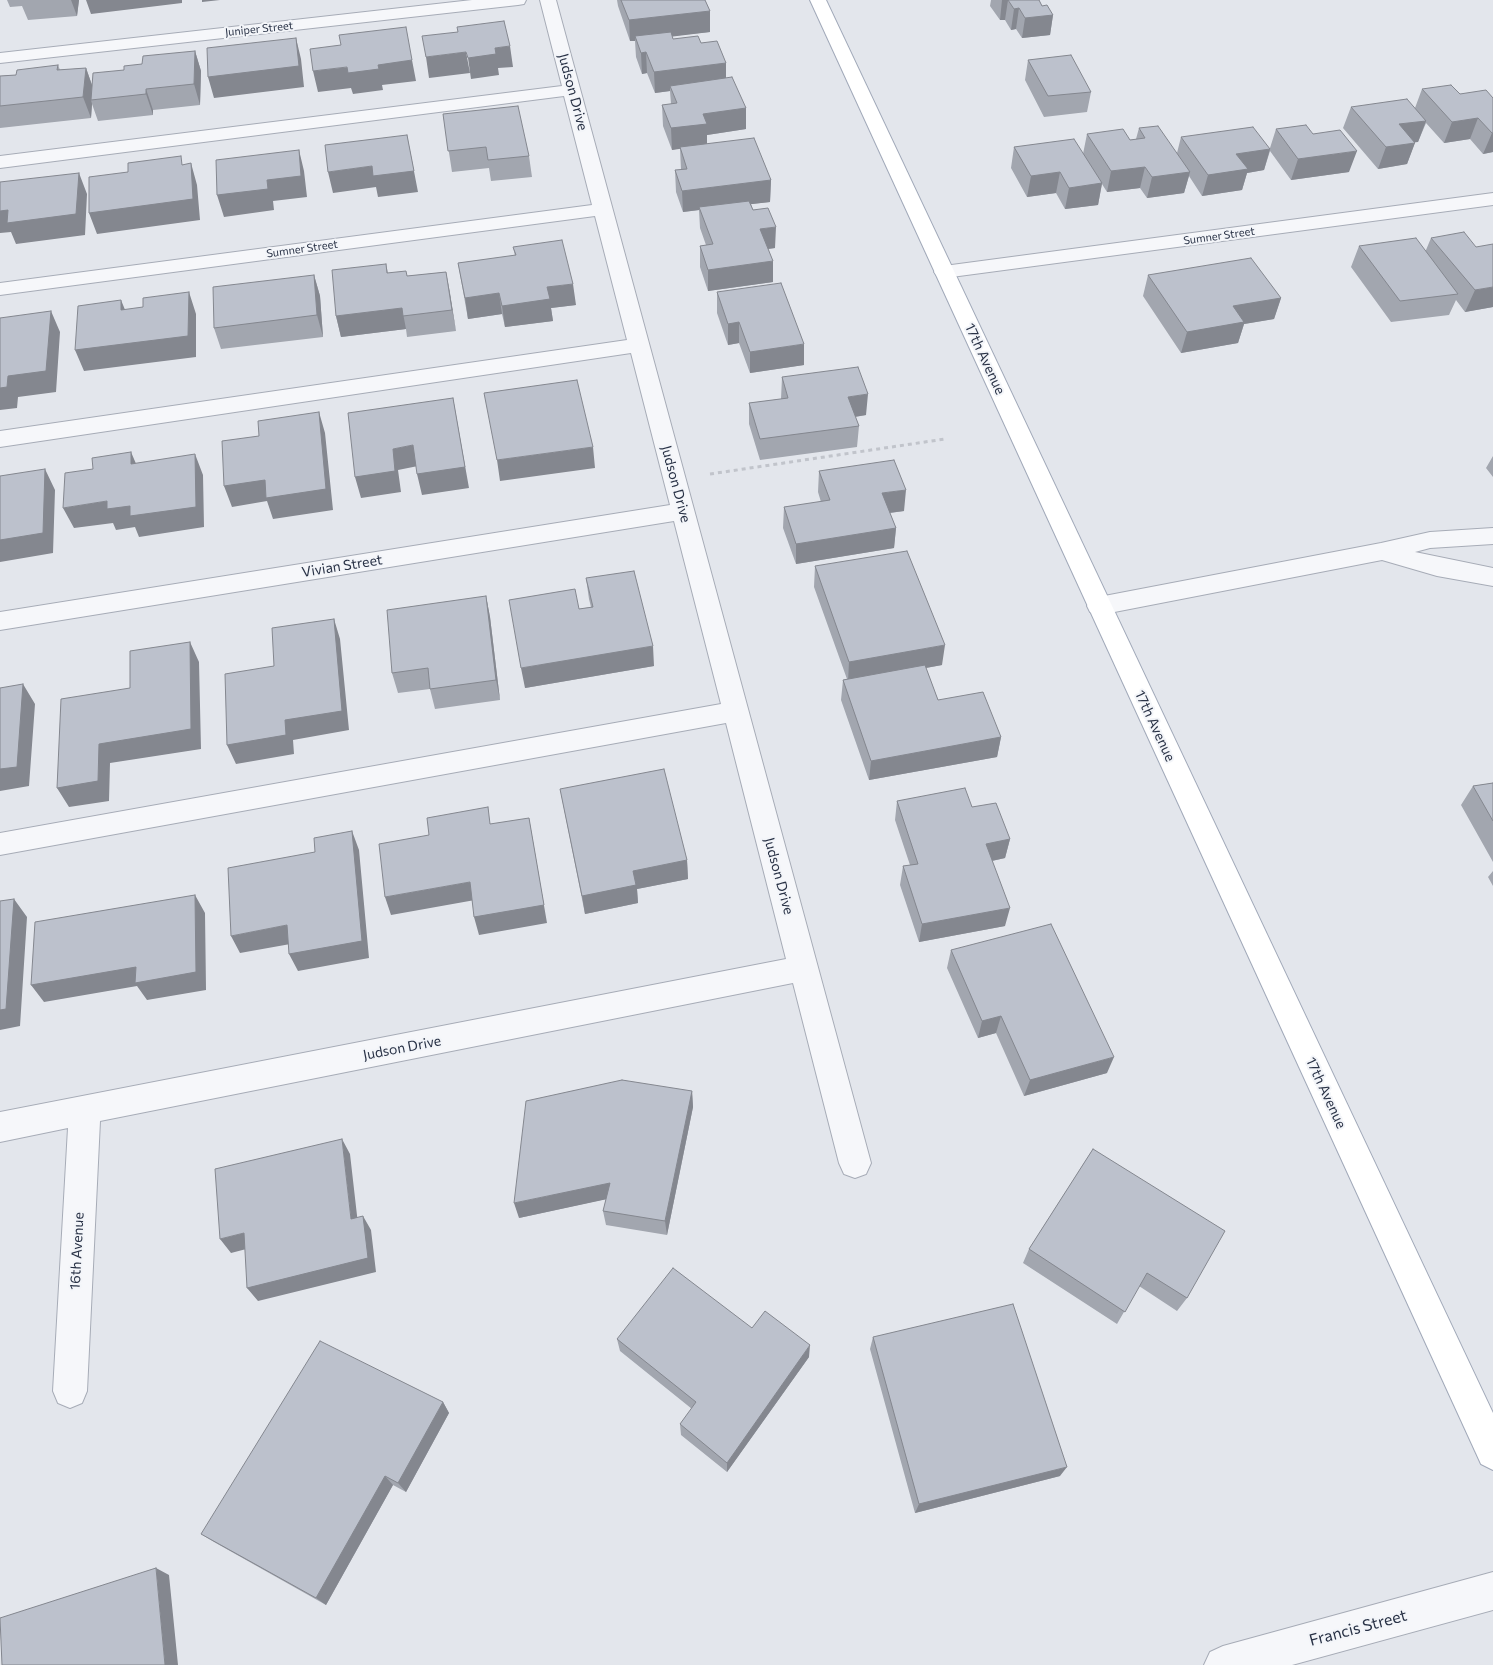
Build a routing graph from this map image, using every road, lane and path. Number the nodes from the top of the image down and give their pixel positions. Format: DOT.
graph roads {
  1 [pos="518,0"];
  2 [pos="548,0"];
  3 [pos="818,0"];
  4 [pos="0,58"];
  5 [pos="572,90"];
  6 [pos="0,162"];
  7 [pos="1493,199"];
  8 [pos="603,209"];
  9 [pos="944,272"];
  10 [pos="0,290"];
  11 [pos="640,345"];
  12 [pos="0,439"];
  13 [pos="945,440"];
  14 [pos="675,480"];
  15 [pos="683,511"];
  16 [pos="1493,536"];
  17 [pos="1381,552"];
  18 [pos="1493,577"];
  19 [pos="1100,606"];
  20 [pos="0,621"];
  21 [pos="736,711"];
  22 [pos="0,844"];
  23 [pos="803,968"];
  24 [pos="85,1111"];
  25 [pos="0,1127"];
  26 [pos="855,1163"];
  27 [pos="70,1391"];
  28 [pos="1493,1452"];
  29 [pos="1493,1591"];
  30 [pos="1223,1665"];
  1 -- 4 [label="street, Juniper Street"];
  2 -- 5 [label="street, Judson Drive"];
  3 -- 9 [label="main road, 17th Avenue"];
  5 -- 6 [label="street"];
  5 -- 8 [label="street, Judson Drive"];
  7 -- 9 [label="street, Sumner Street"];
  8 -- 10 [label="street, Sumner Street"];
  8 -- 11 [label="street, Judson Drive"];
  9 -- 19 [label="main road, 17th Avenue"];
  11 -- 12 [label="street"];
  11 -- 14 [label="street, Judson Drive"];
  13 -- 14 [label="path"];
  14 -- 15 [label="street, Judson Drive"];
  15 -- 20 [label="street, Vivian Street"];
  15 -- 21 [label="street, Judson Drive"];
  16 -- 17 [label="street"];
  17 -- 18 [label="street"];
  17 -- 19 [label="street"];
  19 -- 28 [label="main road, 17th Avenue"];
  21 -- 22 [label="street"];
  21 -- 23 [label="street, Judson Drive"];
  23 -- 24 [label="street, Judson Drive"];
  23 -- 26 [label="street, Judson Drive"];
  24 -- 25 [label="street, Judson Drive"];
  24 -- 27 [label="street, 16th Avenue"];
  29 -- 30 [label="street, Francis Street"];
}
